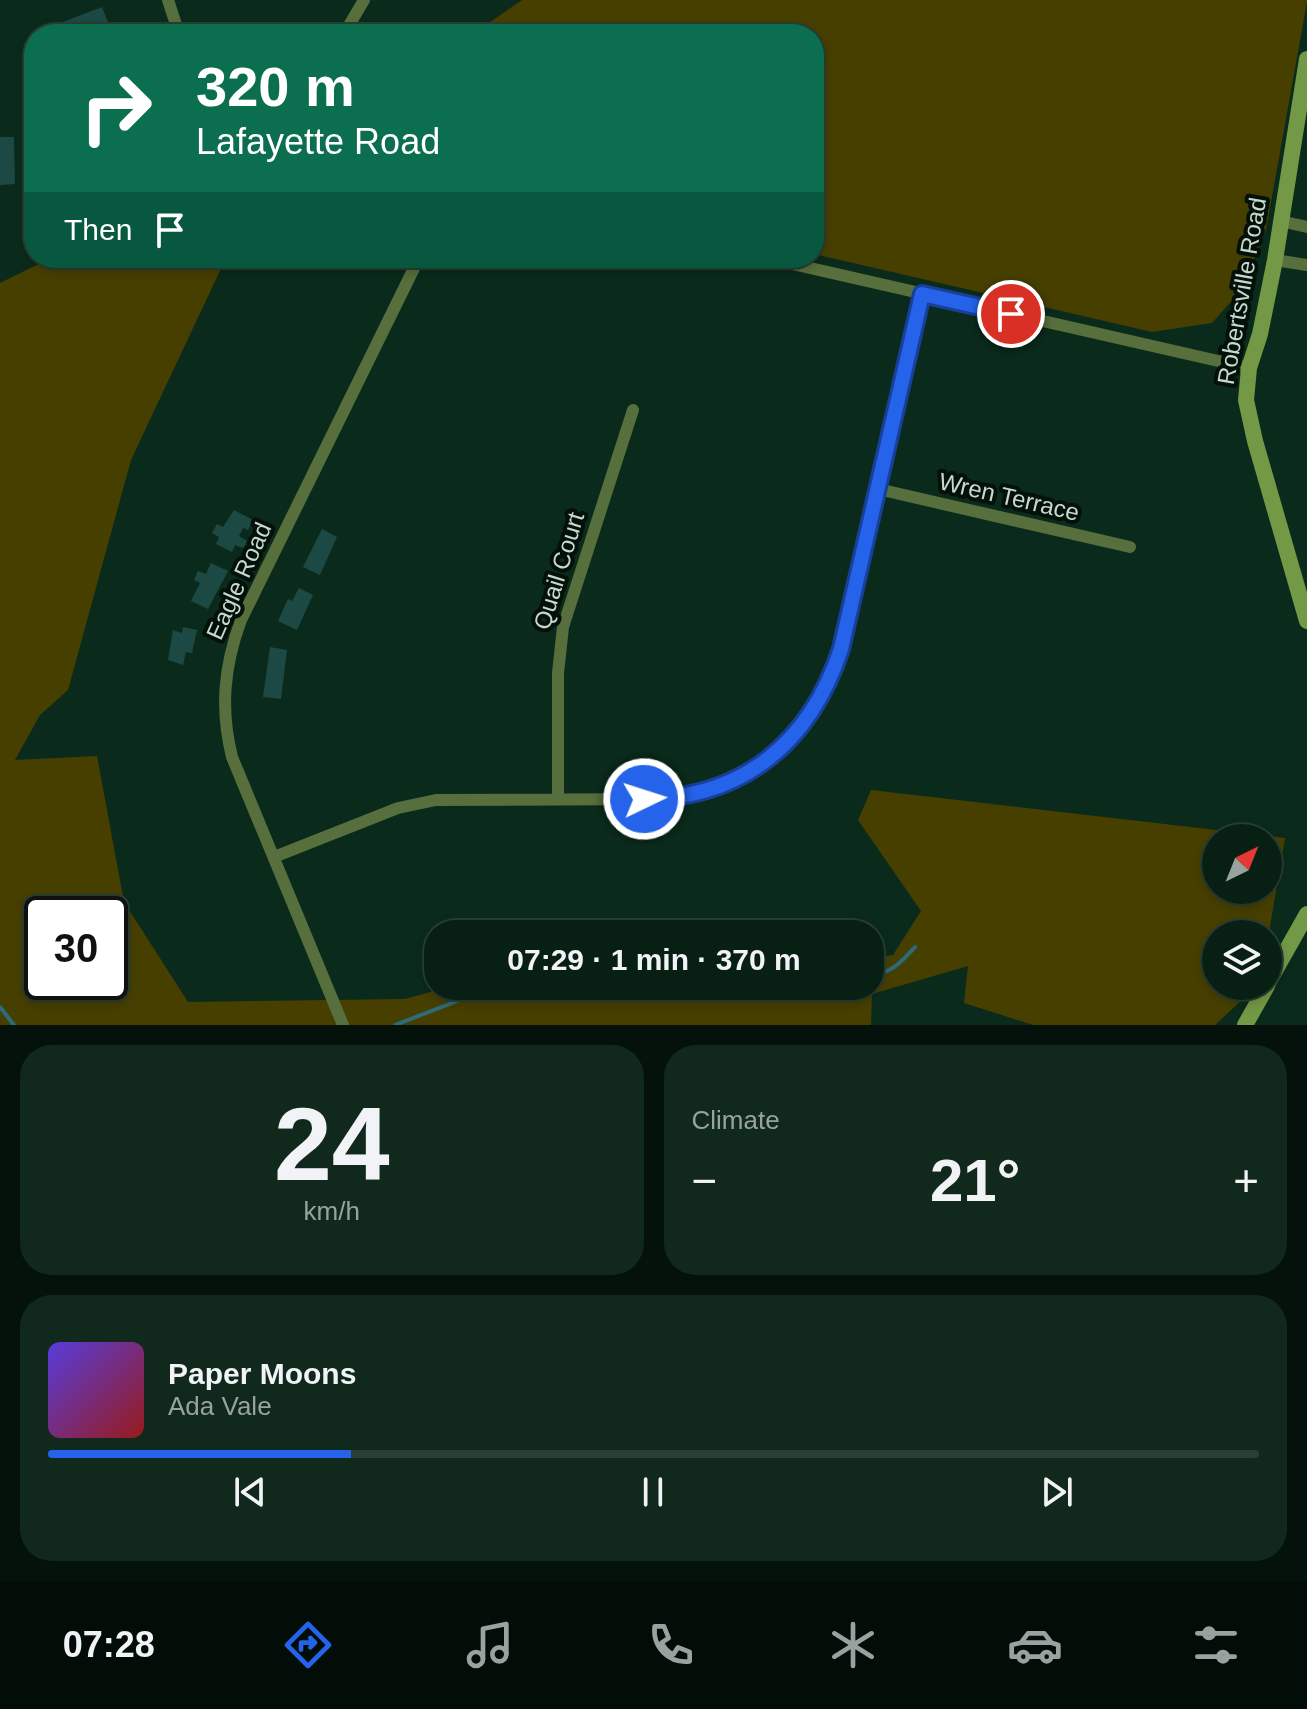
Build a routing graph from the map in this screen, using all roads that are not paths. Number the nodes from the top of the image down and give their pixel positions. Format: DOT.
graph roads {
  1 [pos="168,0"];
  2 [pos="364,0"];
  3 [pos="176,24"];
  4 [pos="350,24"];
  5 [pos="1307,59"];
  6 [pos="1280,221"];
  7 [pos="1307,227"];
  8 [pos="1275,260"];
  9 [pos="1307,265"];
  10 [pos="414,268"];
  11 [pos="809,268"];
  12 [pos="922,294"];
  13 [pos="1249,368"];
  14 [pos="633,410"];
  15 [pos="878,489"];
  16 [pos="1130,547"];
  17 [pos="1307,621"];
  18 [pos="558,798"];
  19 [pos="274,857"];
  20 [pos="1307,914"];
  21 [pos="1282,958"];
  22 [pos="1259,1000"];
  23 [pos="343,1025"];
  24 [pos="1245,1025"];
  1 -- 3 [label="street"];
  2 -- 4 [label="street"];
  5 -- 6 [label="street, Robertsville Road"];
  6 -- 7 [label="street"];
  6 -- 8 [label="street, Robertsville Road"];
  8 -- 9 [label="street"];
  8 -- 13 [label="street, Robertsville Road"];
  10 -- 19 [label="street, Eagle Road"];
  11 -- 12 [label="street"];
  12 -- 13 [label="street"];
  12 -- 15 [label="street"];
  13 -- 17 [label="street, Robertsville Road"];
  14 -- 18 [label="street, Quail Court"];
  15 -- 16 [label="street, Wren Terrace"];
  15 -- 18 [label="street"];
  18 -- 19 [label="street"];
  19 -- 23 [label="street, Eagle Road"];
  20 -- 21 [label="street"];
  22 -- 24 [label="street"];
}
